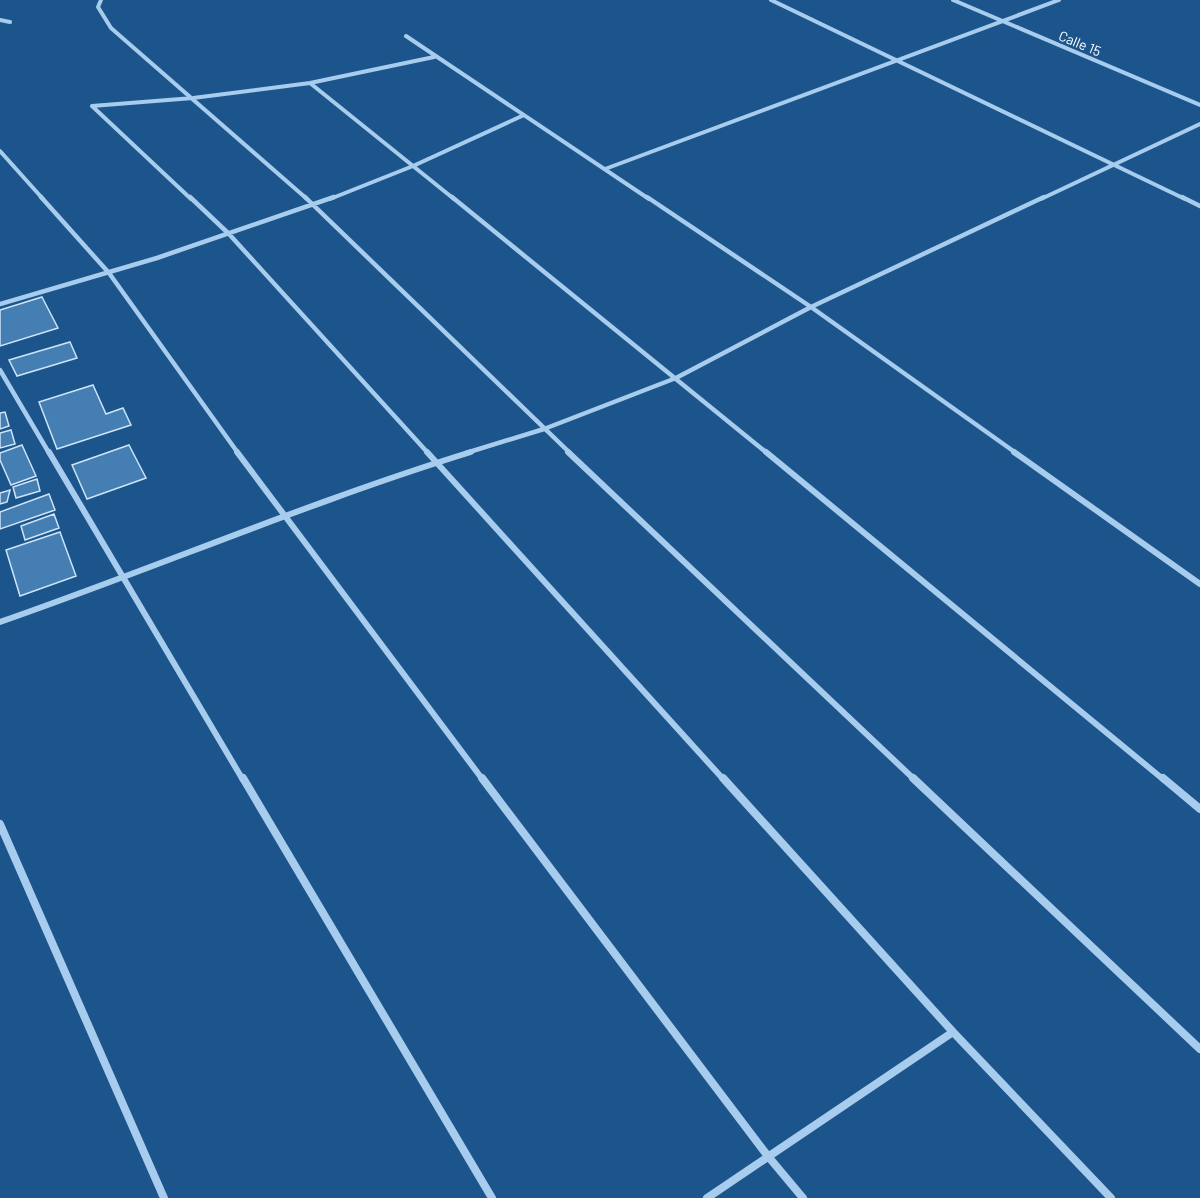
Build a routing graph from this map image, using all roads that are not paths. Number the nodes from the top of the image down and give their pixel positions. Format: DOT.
graph roads {
  1 [pos="101,0"];
  2 [pos="771,0"];
  3 [pos="953,0"];
  4 [pos="1059,0"];
  5 [pos="0,20"];
  6 [pos="10,22"];
  7 [pos="1004,22"];
  8 [pos="406,36"];
  9 [pos="434,57"];
  10 [pos="897,60"];
  11 [pos="310,83"];
  12 [pos="193,98"];
  13 [pos="1200,105"];
  14 [pos="524,114"];
  15 [pos="1200,124"];
  16 [pos="0,152"];
  17 [pos="1112,164"];
  18 [pos="413,165"];
  19 [pos="605,169"];
  20 [pos="313,204"];
  21 [pos="1200,206"];
  22 [pos="229,234"];
  23 [pos="109,273"];
  24 [pos="0,304"];
  25 [pos="811,307"];
  26 [pos="0,370"];
  27 [pos="676,378"];
  28 [pos="544,429"];
  29 [pos="435,463"];
  30 [pos="283,516"];
  31 [pos="123,579"];
  32 [pos="1200,584"];
  33 [pos="0,622"];
  34 [pos="1200,809"];
  35 [pos="0,824"];
  36 [pos="953,1032"];
  37 [pos="1200,1049"];
  38 [pos="767,1155"];
  39 [pos="164,1198"];
  40 [pos="492,1198"];
  41 [pos="707,1198"];
  42 [pos="803,1198"];
  43 [pos="1112,1198"];
  1 -- 12 [label="street"];
  2 -- 10 [label="street"];
  3 -- 7 [label="street, Calle 15"];
  4 -- 7 [label="street"];
  5 -- 6 [label="street"];
  7 -- 10 [label="street"];
  7 -- 13 [label="street, Calle 15"];
  8 -- 9 [label="street"];
  9 -- 11 [label="street"];
  9 -- 14 [label="street"];
  10 -- 17 [label="street"];
  10 -- 19 [label="street"];
  11 -- 12 [label="street"];
  11 -- 18 [label="street"];
  12 -- 20 [label="street"];
  12 -- 22 [label="street"];
  14 -- 18 [label="street"];
  14 -- 19 [label="street"];
  15 -- 17 [label="street"];
  16 -- 23 [label="street"];
  17 -- 21 [label="street"];
  17 -- 25 [label="street"];
  18 -- 20 [label="street"];
  18 -- 27 [label="street"];
  19 -- 25 [label="street"];
  20 -- 22 [label="street"];
  20 -- 28 [label="street"];
  22 -- 23 [label="street"];
  22 -- 29 [label="street"];
  23 -- 24 [label="street"];
  23 -- 30 [label="street"];
  25 -- 27 [label="street"];
  25 -- 32 [label="street"];
  26 -- 31 [label="street"];
  27 -- 28 [label="street"];
  27 -- 34 [label="street"];
  28 -- 29 [label="street"];
  28 -- 37 [label="street"];
  29 -- 30 [label="street"];
  29 -- 36 [label="street"];
  30 -- 31 [label="street"];
  30 -- 38 [label="street"];
  31 -- 33 [label="street"];
  31 -- 40 [label="street"];
  35 -- 39 [label="street"];
  36 -- 38 [label="street"];
  36 -- 43 [label="street"];
  38 -- 41 [label="street"];
  38 -- 42 [label="street"];
}
